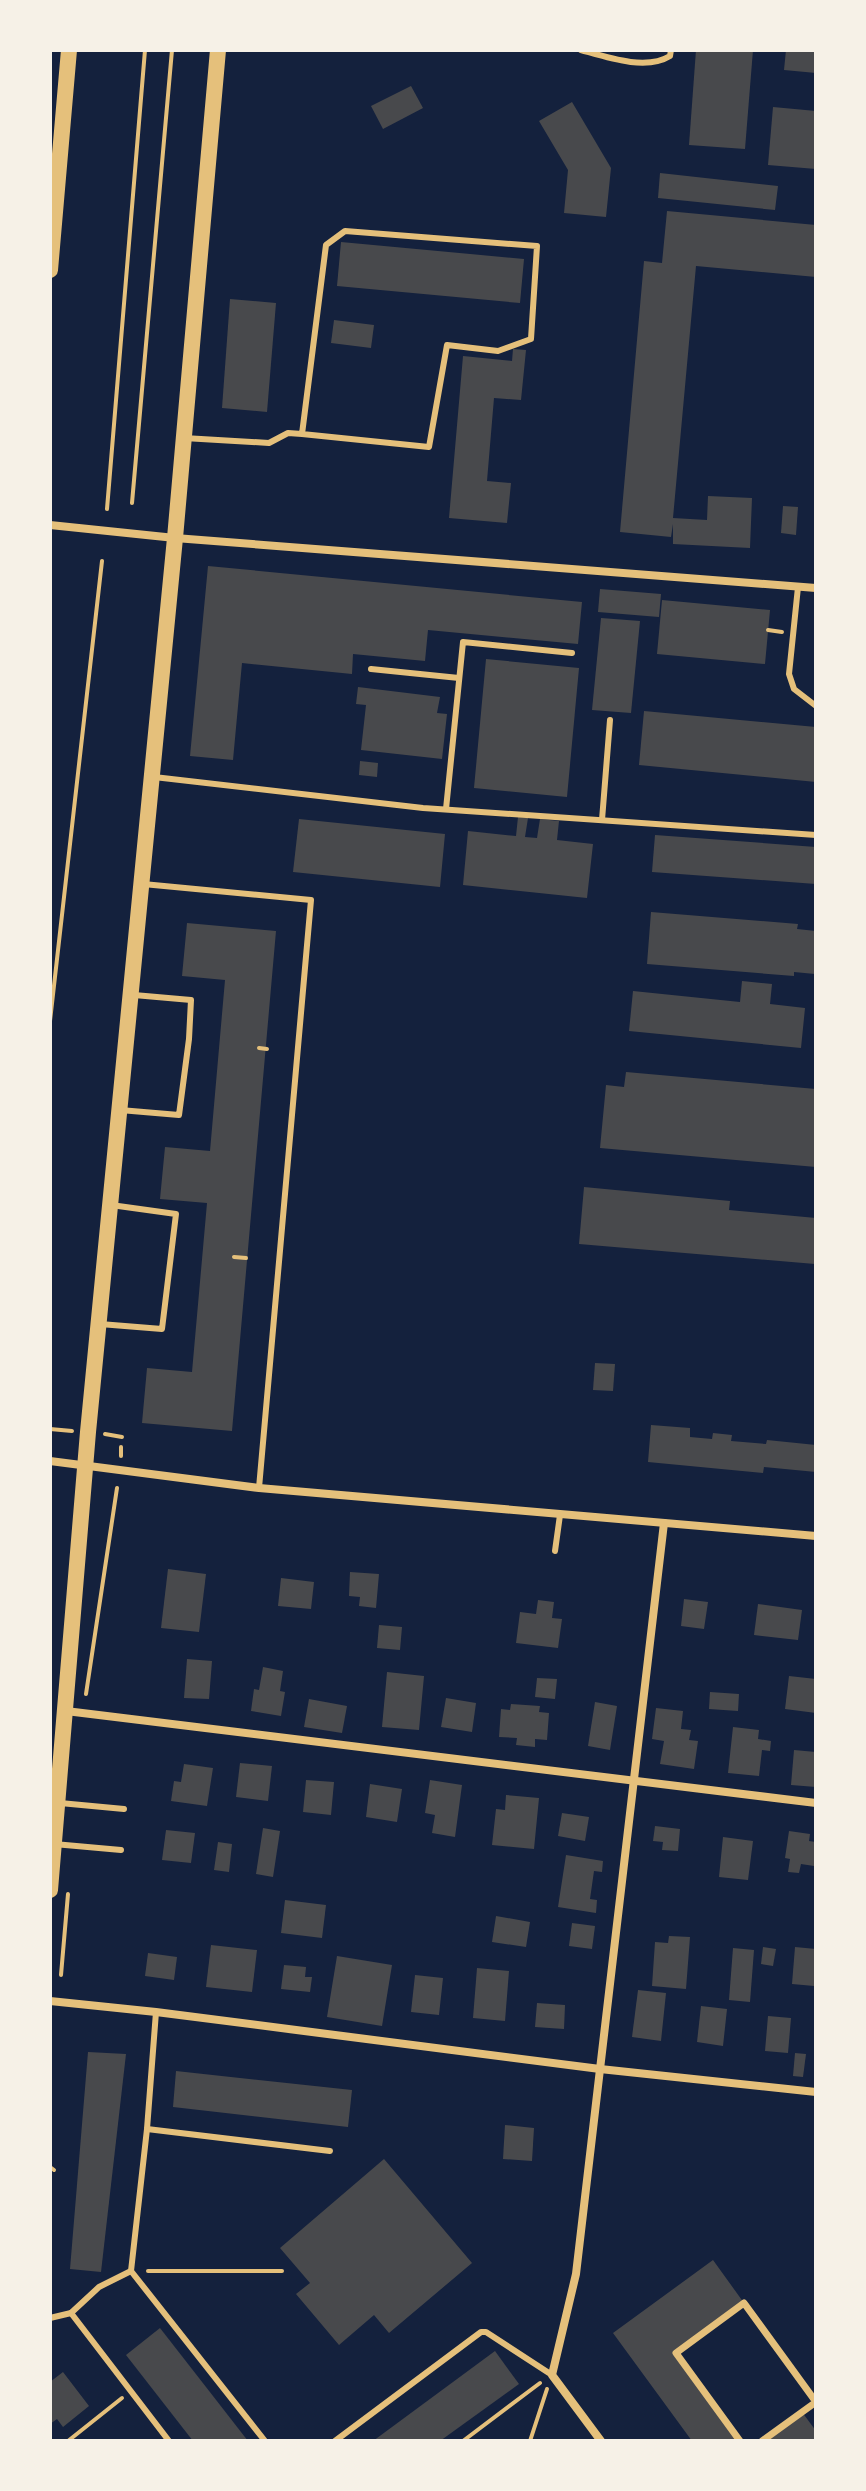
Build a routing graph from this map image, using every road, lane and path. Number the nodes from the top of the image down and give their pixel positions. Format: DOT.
graph roads {
  1 [pos="69,50"];
  2 [pos="145,50"];
  3 [pos="172,50"];
  4 [pos="218,50"];
  5 [pos="581,50"];
  6 [pos="671,50"];
  7 [pos="50,270"];
  8 [pos="302,434"];
  9 [pos="184,438"];
  10 [pos="132,503"];
  11 [pos="107,509"];
  12 [pos="50,525"];
  13 [pos="175,538"];
  14 [pos="102,561"];
  15 [pos="798,587"];
  16 [pos="816,588"];
  17 [pos="572,653"];
  18 [pos="371,669"];
  19 [pos="459,678"];
  20 [pos="816,706"];
  21 [pos="610,720"];
  22 [pos="151,776"];
  23 [pos="446,809"];
  24 [pos="602,820"];
  25 [pos="816,835"];
  26 [pos="140,884"];
  27 [pos="130,994"];
  28 [pos="50,1021"];
  29 [pos="259,1048"];
  30 [pos="267,1049"];
  31 [pos="119,1110"];
  32 [pos="111,1205"];
  33 [pos="234,1257"];
  34 [pos="246,1258"];
  35 [pos="100,1324"];
  36 [pos="50,1429"];
  37 [pos="77,1431"];
  38 [pos="98,1434"];
  39 [pos="122,1437"];
  40 [pos="121,1447"];
  41 [pos="121,1456"];
  42 [pos="50,1461"];
  43 [pos="86,1465"];
  44 [pos="117,1488"];
  45 [pos="259,1488"];
  46 [pos="560,1515"];
  47 [pos="664,1523"];
  48 [pos="816,1536"];
  49 [pos="555,1551"];
  50 [pos="87,1689"];
  51 [pos="66,1711"];
  52 [pos="634,1781"];
  53 [pos="58,1803"];
  54 [pos="816,1803"];
  55 [pos="124,1809"];
  56 [pos="54,1844"];
  57 [pos="121,1850"];
  58 [pos="50,1890"];
  59 [pos="50,2001"];
  60 [pos="156,2012"];
  61 [pos="600,2069"];
  62 [pos="816,2092"];
  63 [pos="147,2129"];
  64 [pos="330,2151"];
  65 [pos="131,2271"];
  66 [pos="282,2271"];
  67 [pos="71,2313"];
  68 [pos="50,2318"];
  69 [pos="552,2375"];
  70 [pos="131,2391"];
  71 [pos="68,2441"];
  72 [pos="169,2441"];
  73 [pos="265,2441"];
  74 [pos="335,2441"];
  75 [pos="463,2441"];
  76 [pos="530,2441"];
  77 [pos="601,2441"];
  78 [pos="740,2441"];
  79 [pos="762,2441"];
  1 -- 7 [label="main road"];
  2 -- 11 [label="path"];
  3 -- 10 [label="path"];
  4 -- 9 [label="main road"];
  5 -- 6 [label="lane"];
  8 -- 8 [label="lane"];
  8 -- 9 [label="lane"];
  9 -- 13 [label="main road"];
  12 -- 13 [label="street"];
  13 -- 15 [label="street"];
  13 -- 22 [label="main road"];
  14 -- 28 [label="path"];
  15 -- 16 [label="street"];
  15 -- 20 [label="lane"];
  17 -- 19 [label="lane"];
  18 -- 19 [label="lane"];
  19 -- 23 [label="lane"];
  21 -- 24 [label="lane"];
  22 -- 23 [label="lane"];
  22 -- 26 [label="main road"];
  23 -- 24 [label="lane"];
  24 -- 25 [label="lane"];
  26 -- 27 [label="main road"];
  26 -- 45 [label="lane"];
  27 -- 31 [label="main road"];
  27 -- 31 [label="lane"];
  29 -- 30 [label="path"];
  31 -- 32 [label="main road"];
  32 -- 35 [label="main road"];
  32 -- 35 [label="lane"];
  33 -- 34 [label="path"];
  35 -- 43 [label="main road"];
  36 -- 37 [label="path"];
  38 -- 39 [label="path"];
  40 -- 41 [label="path"];
  42 -- 43 [label="street"];
  43 -- 45 [label="street"];
  43 -- 51 [label="main road"];
  44 -- 50 [label="path"];
  45 -- 46 [label="street"];
  46 -- 47 [label="street"];
  46 -- 49 [label="lane"];
  47 -- 48 [label="street"];
  47 -- 52 [label="street"];
  51 -- 52 [label="street"];
  51 -- 53 [label="main road"];
  52 -- 54 [label="street"];
  52 -- 61 [label="street"];
  53 -- 55 [label="lane"];
  53 -- 56 [label="main road"];
  56 -- 57 [label="lane"];
  56 -- 58 [label="main road"];
  59 -- 60 [label="street"];
  60 -- 61 [label="street"];
  60 -- 63 [label="lane"];
  61 -- 62 [label="street"];
  61 -- 69 [label="street"];
  63 -- 64 [label="lane"];
  63 -- 65 [label="lane"];
  65 -- 66 [label="path"];
  65 -- 67 [label="lane"];
  65 -- 73 [label="lane"];
  67 -- 68 [label="lane"];
  67 -- 70 [label="lane"];
  69 -- 74 [label="lane"];
  69 -- 75 [label="path"];
  69 -- 76 [label="path"];
  69 -- 77 [label="street"];
  70 -- 71 [label="path"];
  70 -- 72 [label="lane"];
  78 -- 79 [label="street"];
}
